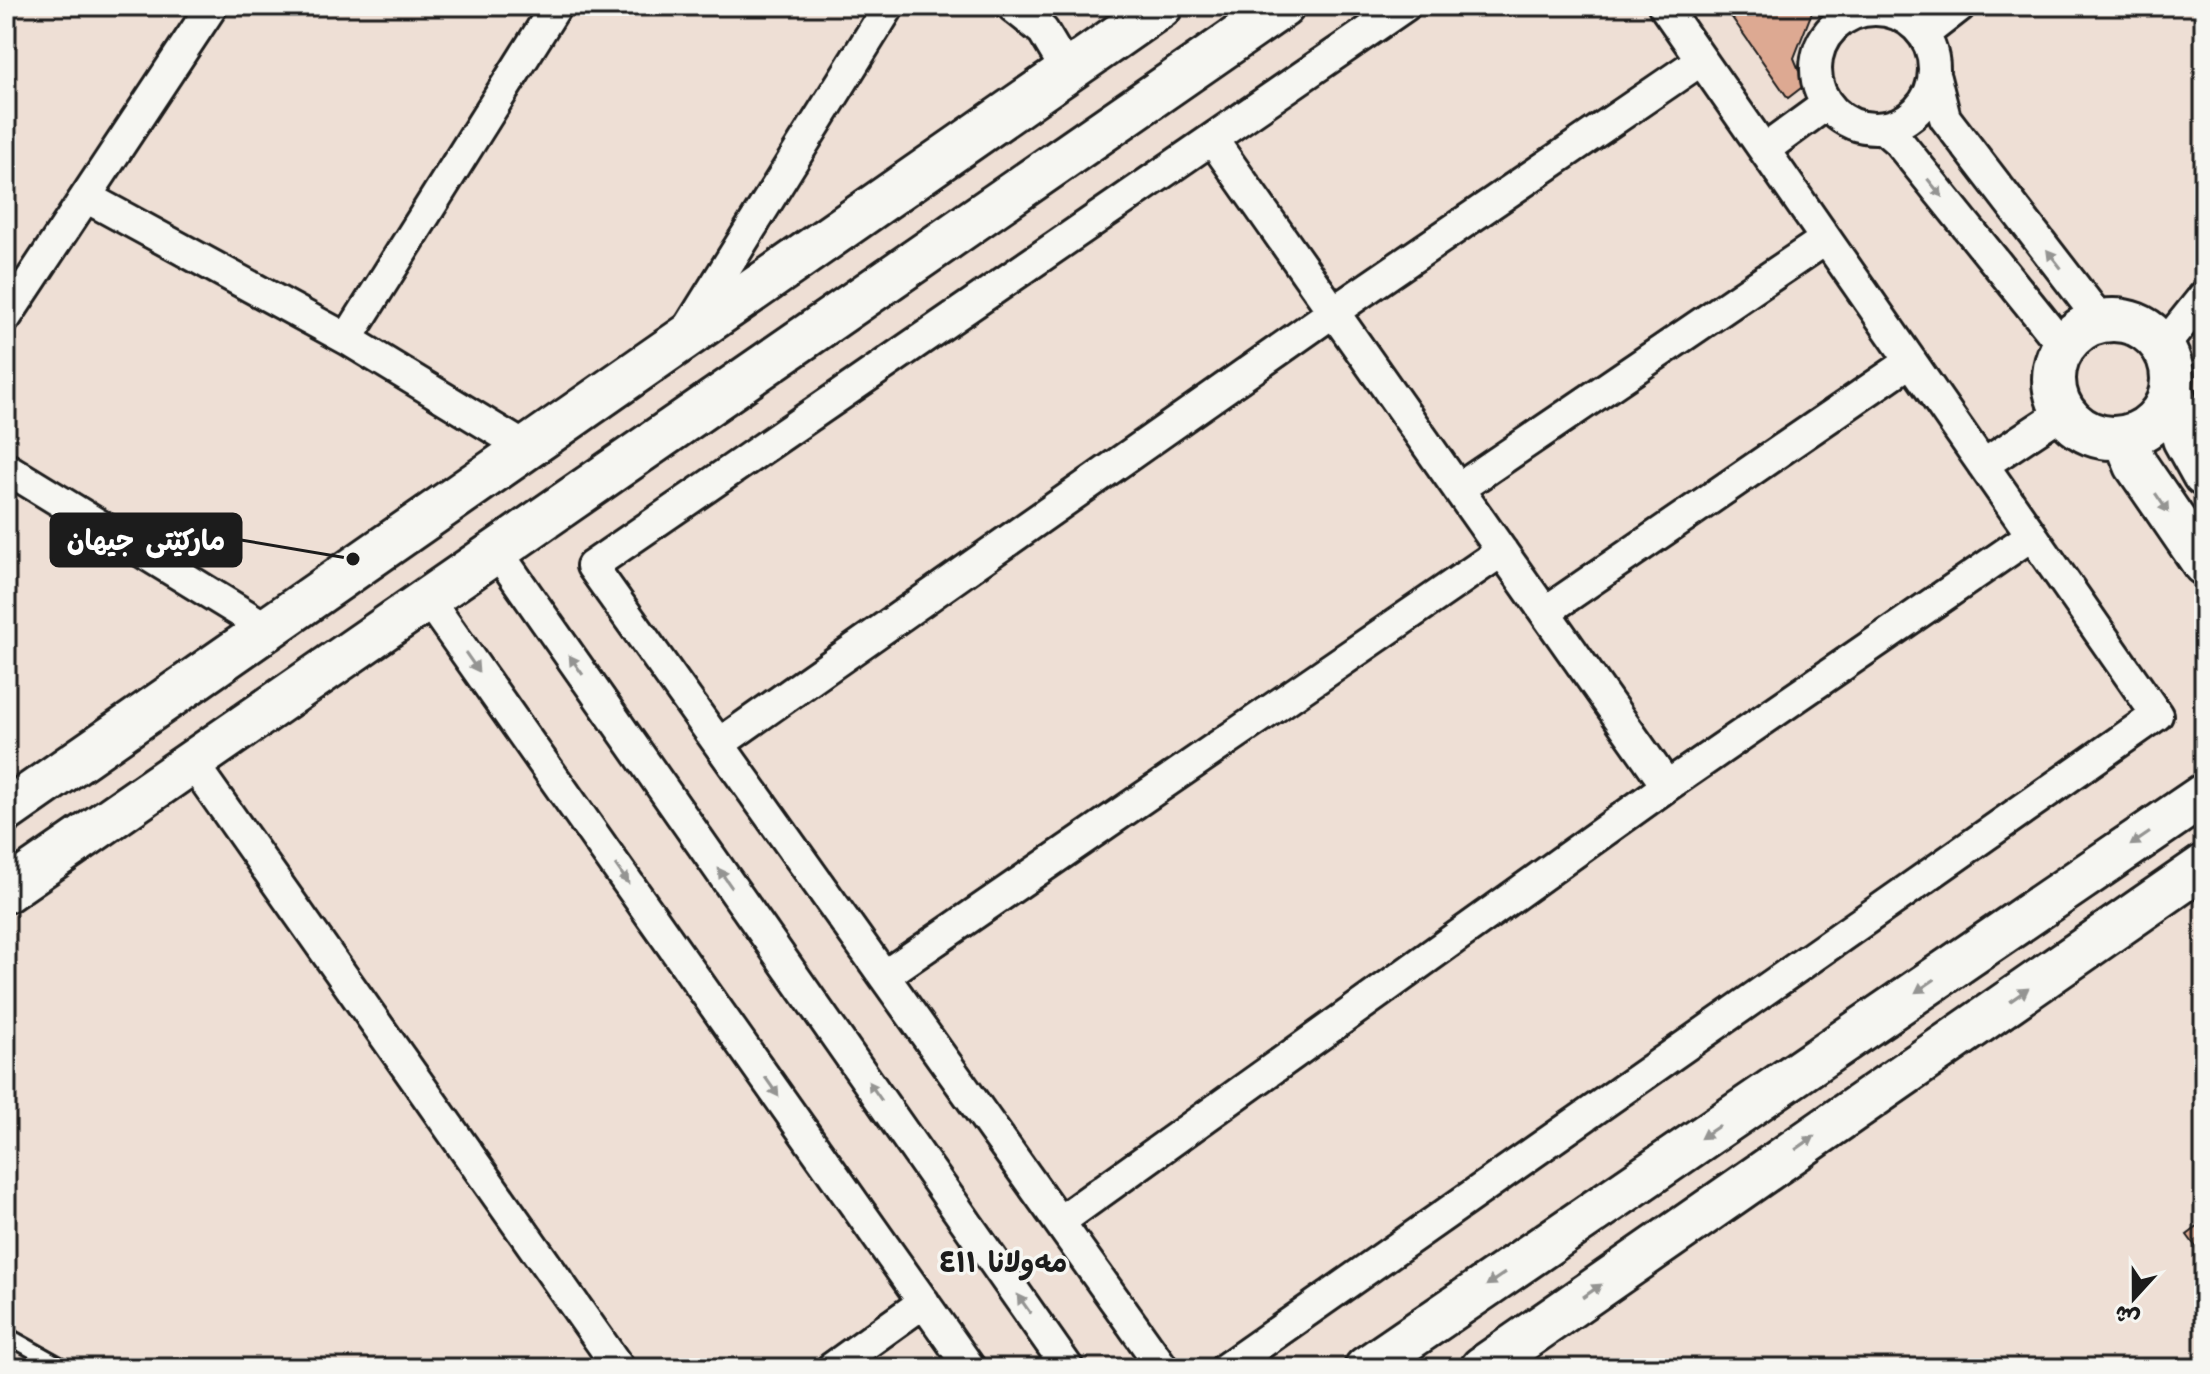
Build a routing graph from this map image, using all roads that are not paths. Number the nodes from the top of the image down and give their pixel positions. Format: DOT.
graph roads {
  1 [pos="212,6"];
  2 [pos="556,6"];
  3 [pos="889,6"];
  4 [pos="1012,6"];
  5 [pos="1161,6"];
  6 [pos="1283,6"];
  7 [pos="1405,6"];
  8 [pos="1664,6"];
  9 [pos="1960,6"];
  10 [pos="1924,34"];
  11 [pos="1701,60"];
  12 [pos="1067,71"];
  13 [pos="1935,78"];
  14 [pos="1827,104"];
  15 [pos="1884,129"];
  16 [pos="1212,139"];
  17 [pos="1764,150"];
  18 [pos="86,197"];
  19 [pos="1826,239"];
  20 [pos="2204,296"];
  21 [pos="1333,312"];
  22 [pos="6,317"];
  23 [pos="2101,321"];
  24 [pos="347,339"];
  25 [pos="680,341"];
  26 [pos="2063,346"];
  27 [pos="2163,347"];
  28 [pos="1911,361"];
  29 [pos="2172,391"];
  30 [pos="2063,412"];
  31 [pos="2125,438"];
  32 [pos="526,448"];
  33 [pos="1983,465"];
  34 [pos="6,468"];
  35 [pos="2204,475"];
  36 [pos="1458,489"];
  37 [pos="2032,535"];
  38 [pos="496,550"];
  39 [pos="1502,551"];
  40 [pos="2204,564"];
  41 [pos="427,598"];
  42 [pos="1545,612"];
  43 [pos="268,629"];
  44 [pos="719,744"];
  45 [pos="191,761"];
  46 [pos="1667,786"];
  47 [pos="2204,795"];
  48 [pos="6,811"];
  49 [pos="2204,866"];
  50 [pos="6,891"];
  51 [pos="884,976"];
  52 [pos="1059,1222"];
  53 [pos="924,1302"];
  54 [pos="6,1335"];
  55 [pos="65,1368"];
  56 [pos="619,1368"];
  57 [pos="832,1368"];
  58 [pos="970,1368"];
  59 [pos="1068,1368"];
  60 [pos="1163,1368"];
  61 [pos="1226,1368"];
  62 [pos="1366,1368"];
  63 [pos="1482,1368"];
  1 -- 18 [label="street"];
  2 -- 24 [label="street"];
  3 -- 25 [label="street"];
  4 -- 12 [label="street"];
  5 -- 12 [label="street"];
  6 -- 38 [label="street"];
  7 -- 16 [label="street"];
  8 -- 11 [label="street"];
  9 -- 10 [label="street"];
  10 -- 13 [label="street"];
  10 -- 14 [label="street"];
  11 -- 17 [label="street"];
  11 -- 21 [label="street"];
  12 -- 25 [label="street"];
  13 -- 15 [label="street"];
  23 -- 13 [label="street, one-way"];
  14 -- 15 [label="street"];
  14 -- 17 [label="street"];
  15 -- 26 [label="street, one-way"];
  16 -- 21 [label="street"];
  16 -- 44 [label="street"];
  17 -- 19 [label="street"];
  18 -- 22 [label="street"];
  18 -- 24 [label="street"];
  19 -- 28 [label="street"];
  19 -- 36 [label="street"];
  20 -- 27 [label="street"];
  21 -- 36 [label="street"];
  21 -- 44 [label="street"];
  23 -- 26 [label="street"];
  23 -- 27 [label="street"];
  24 -- 32 [label="street"];
  25 -- 32 [label="street"];
  26 -- 30 [label="street"];
  27 -- 29 [label="street"];
  28 -- 33 [label="street"];
  28 -- 42 [label="street"];
  29 -- 31 [label="street"];
  29 -- 35 [label="street"];
  30 -- 31 [label="street"];
  30 -- 33 [label="street"];
  31 -- 40 [label="street, one-way"];
  32 -- 43 [label="street"];
  33 -- 37 [label="street"];
  34 -- 43 [label="street"];
  36 -- 39 [label="street"];
  37 -- 46 [label="street"];
  37 -- 61 [label="street"];
  38 -- 41 [label="street"];
  59 -- 38 [label="street, one-way"];
  39 -- 42 [label="street"];
  39 -- 51 [label="street"];
  41 -- 45 [label="street"];
  41 -- 53 [label="street, one-way"];
  42 -- 46 [label="street"];
  43 -- 48 [label="street"];
  44 -- 51 [label="street"];
  45 -- 50 [label="street"];
  45 -- 56 [label="street"];
  46 -- 52 [label="street"];
  47 -- 62 [label="street, one-way"];
  63 -- 49 [label="street, one-way"];
  51 -- 52 [label="street"];
  52 -- 60 [label="street"];
  53 -- 57 [label="street"];
  53 -- 58 [label="street"];
  54 -- 55 [label="lane"];
}
